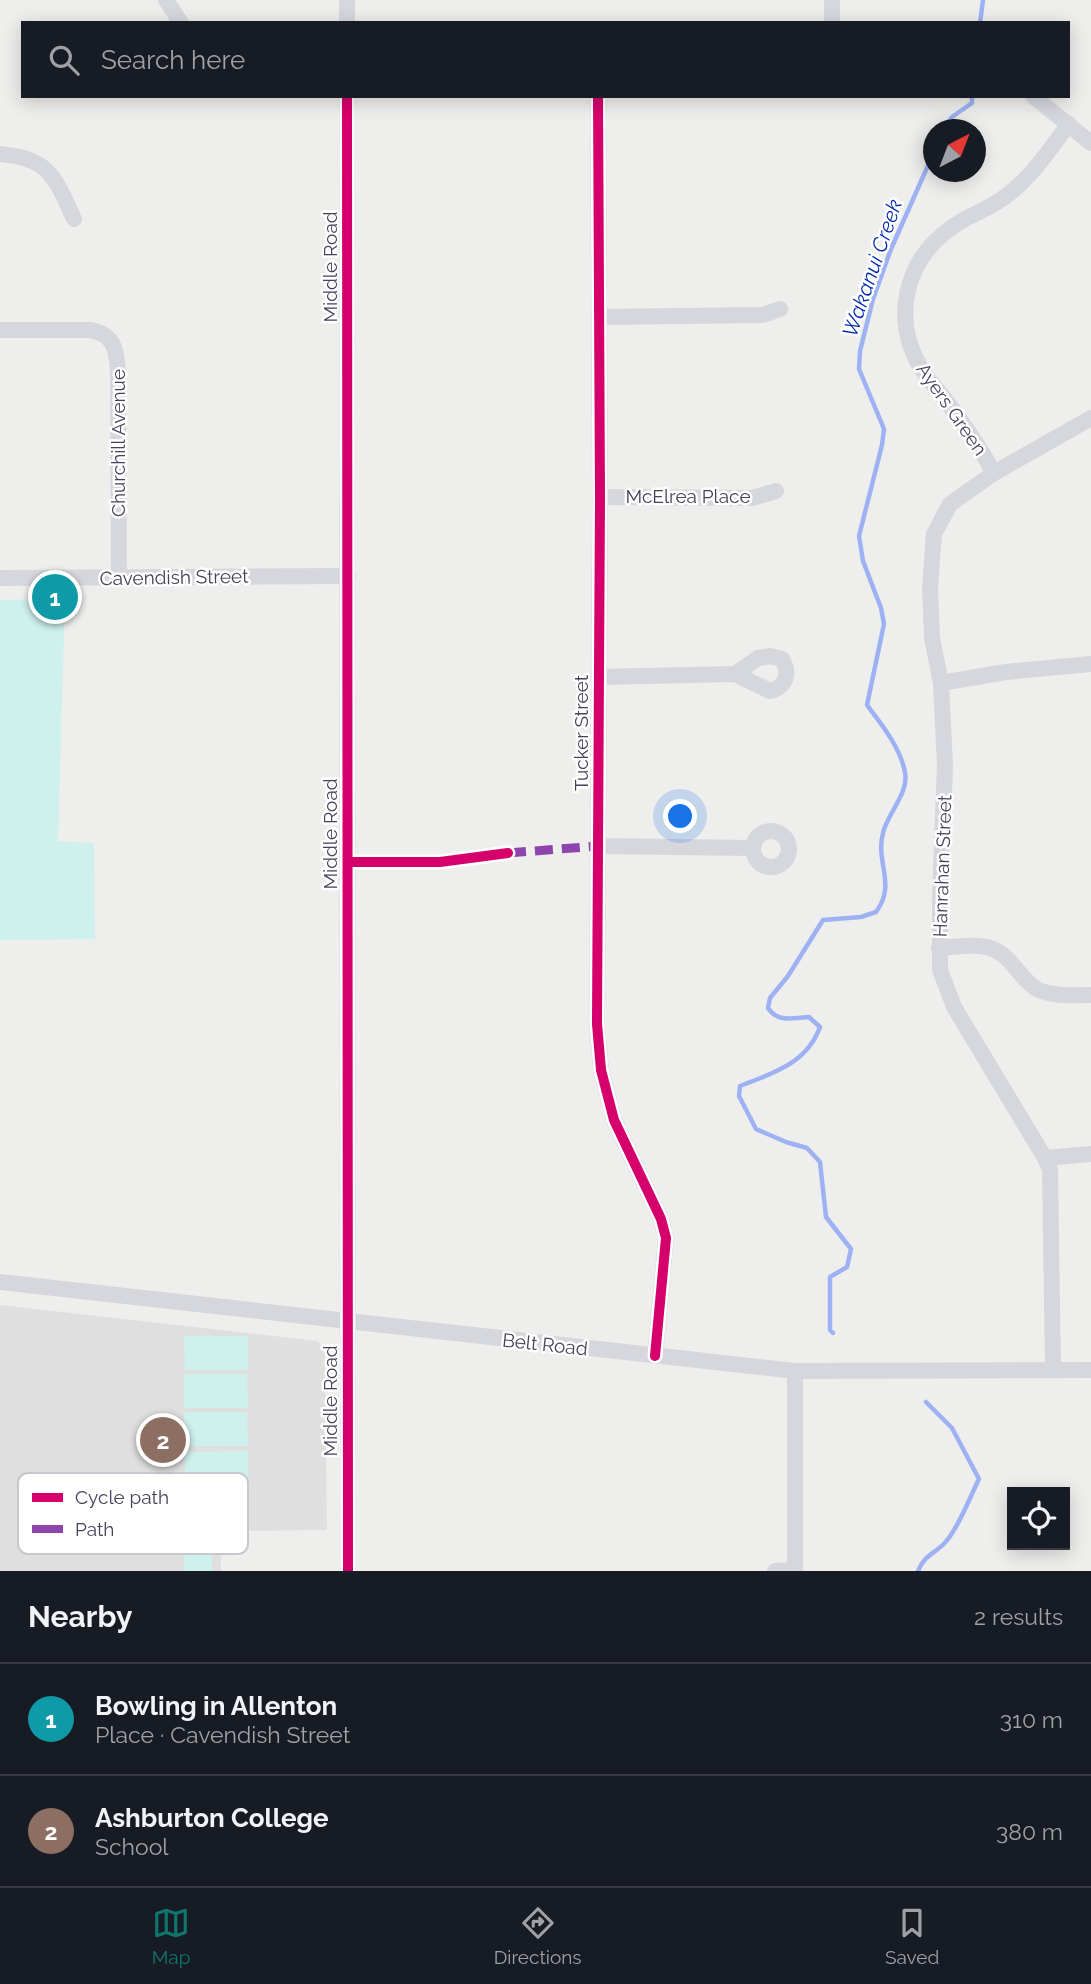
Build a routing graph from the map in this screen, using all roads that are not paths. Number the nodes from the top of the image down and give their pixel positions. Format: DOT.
graph roads {
  1 [pos="166,0"];
  2 [pos="347,0"];
  3 [pos="832,0"];
  4 [pos="180,21"];
  5 [pos="347,21"];
  6 [pos="832,21"];
  7 [pos="347,98"];
  8 [pos="598,98"];
  9 [pos="1036,98"];
  10 [pos="1069,124"];
  11 [pos="1091,143"];
  12 [pos="0,155"];
  13 [pos="74,219"];
  14 [pos="780,309"];
  15 [pos="599,317"];
  16 [pos="0,330"];
  17 [pos="1091,418"];
  18 [pos="994,473"];
  19 [pos="776,491"];
  20 [pos="600,497"];
  21 [pos="348,576"];
  22 [pos="0,578"];
  23 [pos="119,578"];
  24 [pos="1091,664"];
  25 [pos="736,674"];
  26 [pos="598,677"];
  27 [pos="941,683"];
  28 [pos="598,846"];
  29 [pos="753,848"];
  30 [pos="939,948"];
  31 [pos="1091,995"];
  32 [pos="1091,1154"];
  33 [pos="1045,1158"];
  34 [pos="0,1282"];
  35 [pos="348,1322"];
  36 [pos="655,1356"];
  37 [pos="1053,1370"];
  38 [pos="1091,1370"];
  39 [pos="795,1371"];
  40 [pos="795,1570"];
  41 [pos="348,1571"];
  42 [pos="775,1571"];
  1 -- 4 [label="street"];
  2 -- 5 [label="street"];
  3 -- 6 [label="street"];
  7 -- 21 [label="street, Middle Road"];
  8 -- 15 [label="street, Tucker Street"];
  9 -- 10 [label="street"];
  10 -- 11 [label="street"];
  10 -- 18 [label="street, Ayers Green"];
  12 -- 13 [label="street"];
  14 -- 15 [label="street"];
  15 -- 20 [label="street, Tucker Street"];
  16 -- 23 [label="street, Churchill Avenue"];
  17 -- 18 [label="street, Hanrahan Street"];
  18 -- 27 [label="street, Hanrahan Street"];
  19 -- 20 [label="street, McElrea Place"];
  20 -- 26 [label="street, Tucker Street"];
  21 -- 23 [label="street, Cavendish Street"];
  21 -- 35 [label="street, Middle Road"];
  22 -- 23 [label="street, Cavendish Street"];
  24 -- 27 [label="street"];
  25 -- 26 [label="street"];
  26 -- 28 [label="street, Tucker Street"];
  27 -- 30 [label="street, Hanrahan Street"];
  28 -- 29 [label="street"];
  28 -- 36 [label="street, Tucker Street"];
  30 -- 31 [label="street"];
  30 -- 33 [label="street, Hanrahan Street"];
  32 -- 33 [label="street"];
  33 -- 37 [label="street, Hanrahan Street"];
  34 -- 35 [label="street, Belt Road"];
  35 -- 36 [label="street, Belt Road"];
  35 -- 41 [label="street, Middle Road"];
  36 -- 39 [label="street, Belt Road"];
  37 -- 38 [label="street, Belt Road"];
  37 -- 39 [label="street, Belt Road"];
  39 -- 40 [label="street"];
  40 -- 42 [label="street"];
}
